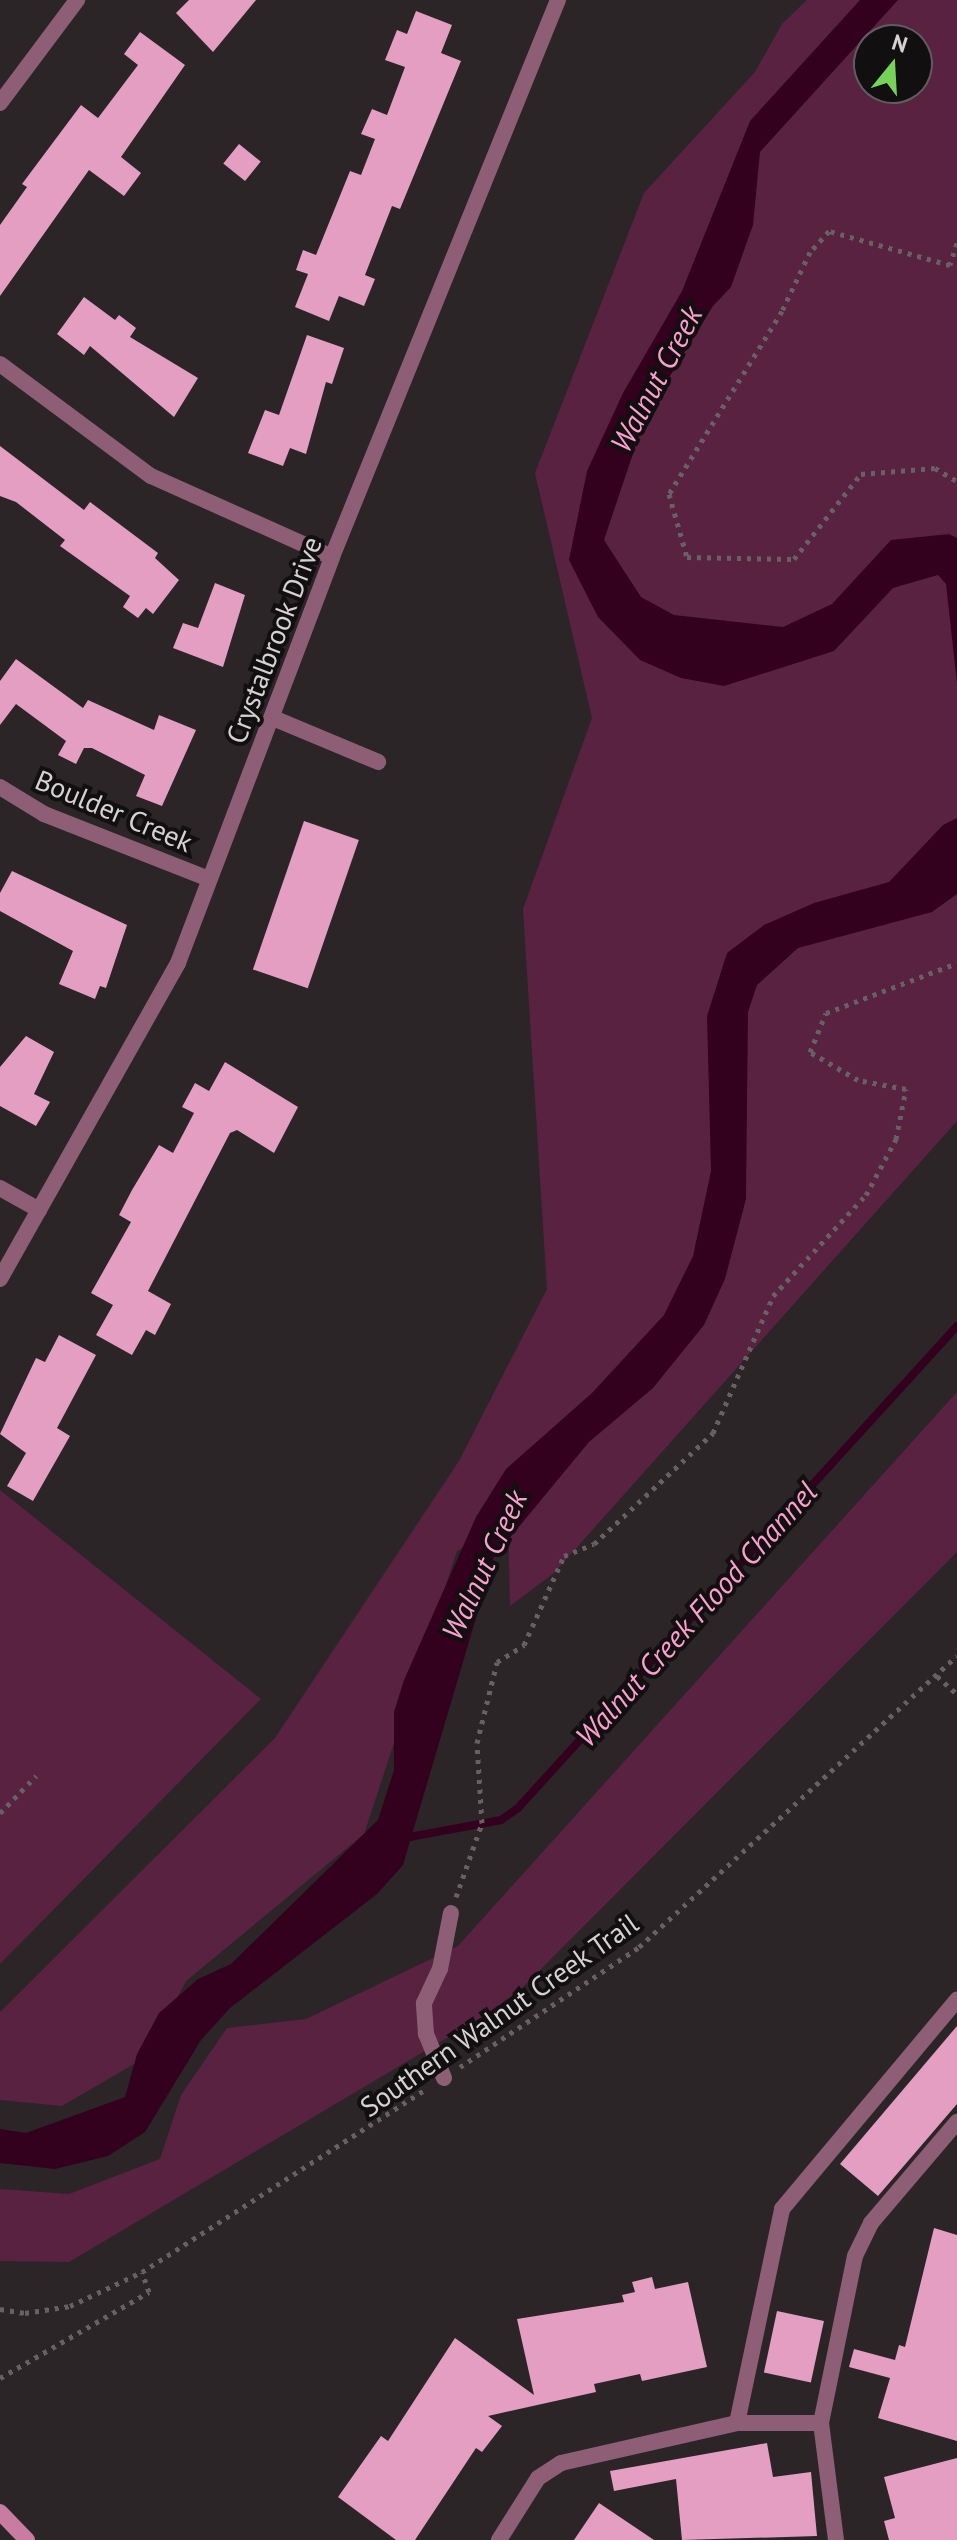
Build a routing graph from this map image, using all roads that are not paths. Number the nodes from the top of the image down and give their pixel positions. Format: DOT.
graph roads {
  1 [pos="77,0"];
  2 [pos="558,0"];
  3 [pos="0,103"];
  4 [pos="0,364"];
  5 [pos="332,557"];
  6 [pos="273,718"];
  7 [pos="378,762"];
  8 [pos="0,787"];
  9 [pos="209,879"];
  10 [pos="0,1188"];
  11 [pos="39,1210"];
  12 [pos="0,1279"];
  13 [pos="451,1913"];
  14 [pos="957,2000"];
  15 [pos="444,2078"];
  16 [pos="957,2122"];
  17 [pos="737,2423"];
  18 [pos="821,2423"];
  19 [pos="0,2512"];
  20 [pos="27,2540"];
  21 [pos="499,2540"];
  22 [pos="836,2540"];
  1 -- 3 [label="street"];
  2 -- 5 [label="street, Crystalbrook Drive"];
  4 -- 5 [label="street"];
  5 -- 6 [label="street, Crystalbrook Drive"];
  6 -- 7 [label="street"];
  6 -- 9 [label="street, Crystalbrook Drive"];
  8 -- 9 [label="street, Boulder Creek"];
  9 -- 11 [label="street, Crystalbrook Drive"];
  10 -- 11 [label="street"];
  11 -- 12 [label="street, Crystalbrook Drive"];
  13 -- 15 [label="street"];
  14 -- 17 [label="street"];
  16 -- 18 [label="street"];
  17 -- 18 [label="street"];
  17 -- 21 [label="street"];
  18 -- 22 [label="street"];
  19 -- 20 [label="main road"];
}
